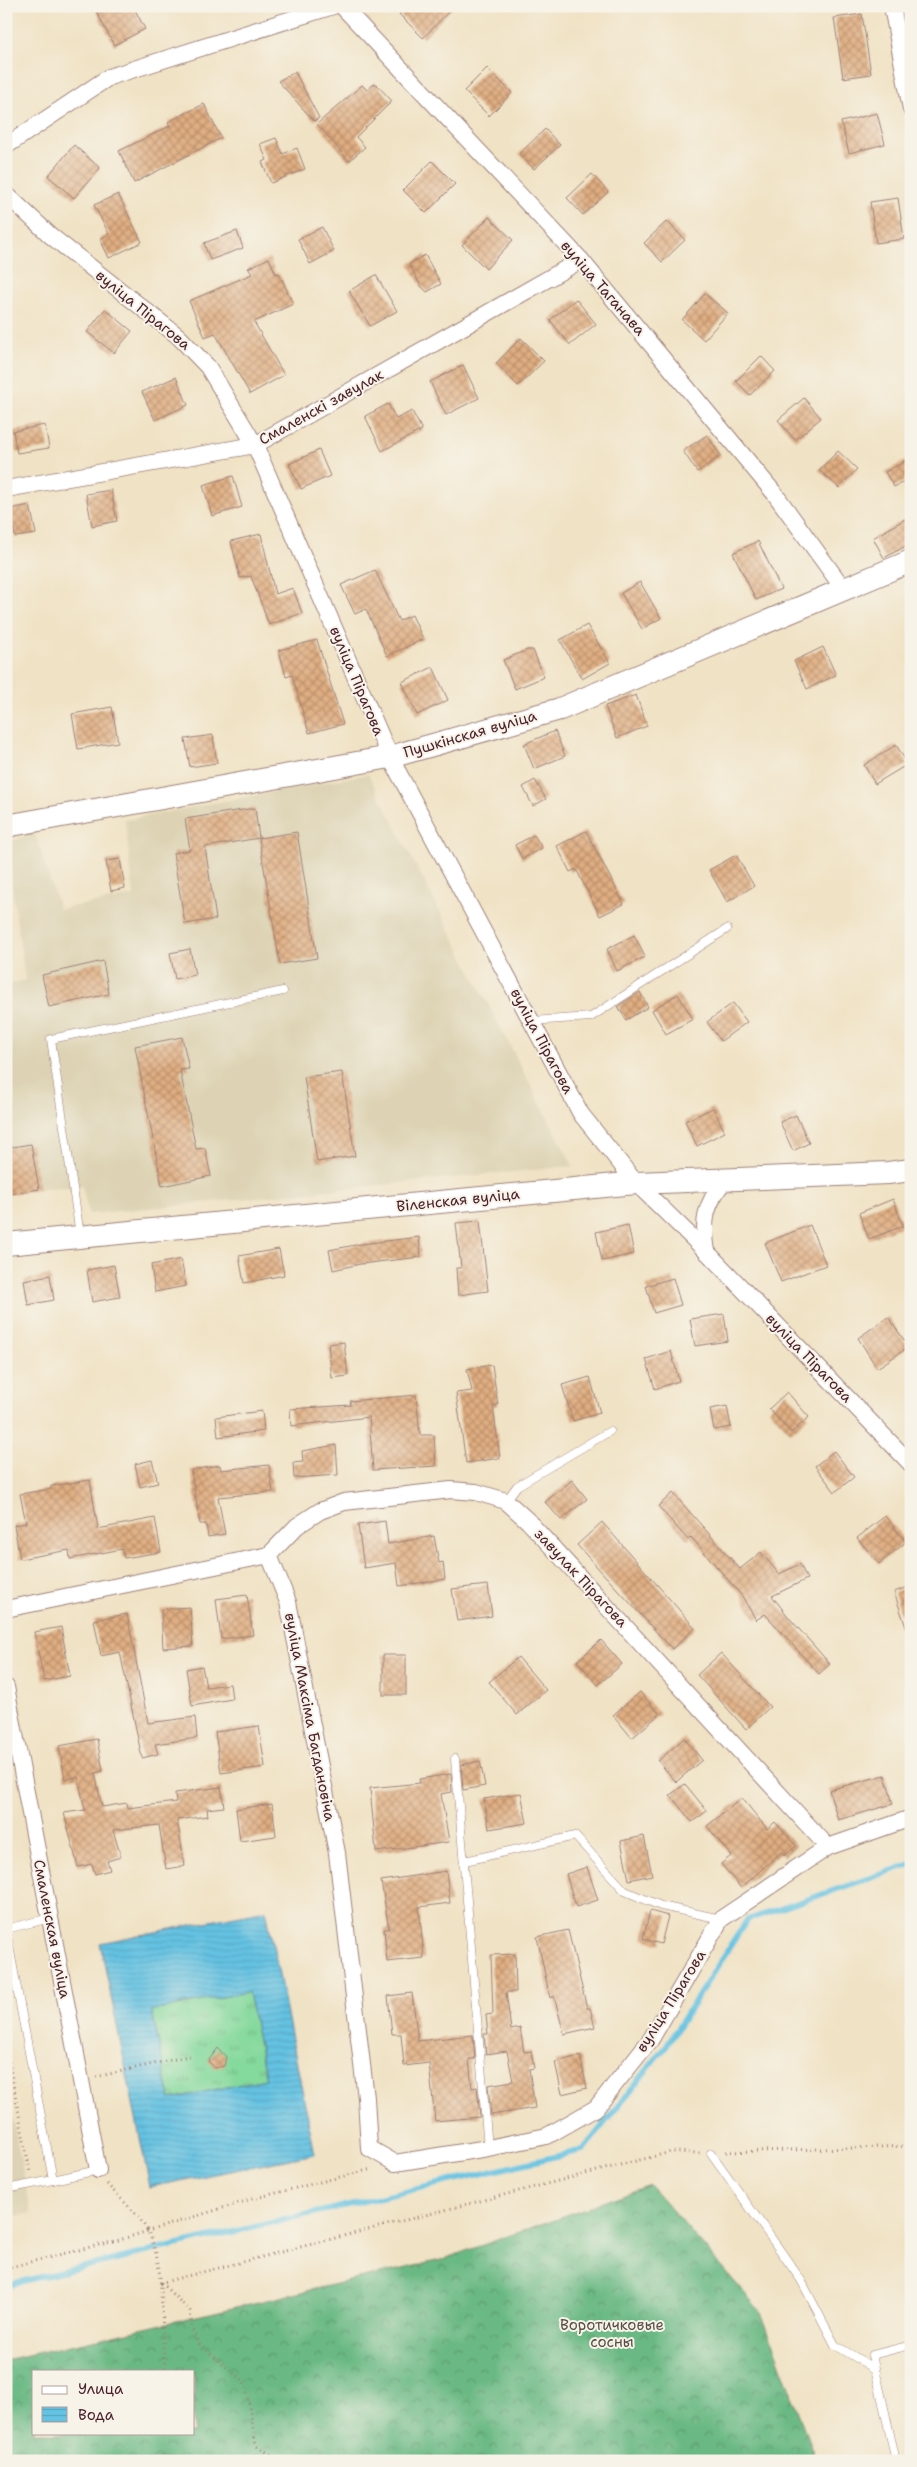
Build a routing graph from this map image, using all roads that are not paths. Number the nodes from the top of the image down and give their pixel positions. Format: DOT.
graph roads {
  1 [pos="333,6"];
  2 [pos="342,6"];
  3 [pos="892,6"];
  4 [pos="911,109"];
  5 [pos="6,146"];
  6 [pos="6,194"];
  7 [pos="581,260"];
  8 [pos="255,445"];
  9 [pos="6,490"];
  10 [pos="911,561"];
  11 [pos="843,588"];
  12 [pos="390,757"];
  13 [pos="6,826"];
  14 [pos="727,929"];
  15 [pos="283,991"];
  16 [pos="532,1022"];
  17 [pos="911,1170"];
  18 [pos="725,1180"];
  19 [pos="636,1183"];
  20 [pos="80,1236"];
  21 [pos="6,1244"];
  22 [pos="707,1252"];
  23 [pos="610,1431"];
  24 [pos="911,1464"];
  25 [pos="506,1501"];
  26 [pos="269,1555"];
  27 [pos="6,1609"];
  28 [pos="6,1688"];
  29 [pos="14,1726"];
  30 [pos="6,1742"];
  31 [pos="455,1759"];
  32 [pos="911,1818"];
  33 [pos="828,1847"];
  34 [pos="465,1861"];
  35 [pos="50,1918"];
  36 [pos="721,1919"];
  37 [pos="6,1929"];
  38 [pos="488,2148"];
  39 [pos="711,2153"];
  40 [pos="395,2164"];
  41 [pos="98,2170"];
  42 [pos="53,2180"];
  43 [pos="6,2189"];
  44 [pos="911,2345"];
  45 [pos="875,2369"];
  46 [pos="896,2461"];
  1 -- 5 [label="street"];
  2 -- 7 [label="street, вуліца Таганава"];
  3 -- 4 [label="street"];
  6 -- 8 [label="street, вуліца Пірагова"];
  7 -- 8 [label="street, Смаленскі завулак"];
  7 -- 11 [label="street, вуліца Таганава"];
  8 -- 9 [label="street, Смаленскі завулак"];
  8 -- 12 [label="street, вуліца Пірагова"];
  10 -- 11 [label="street, Пушкінская вуліца"];
  11 -- 12 [label="street, Пушкінская вуліца"];
  12 -- 13 [label="street, Пушкінская вуліца"];
  12 -- 16 [label="street, вуліца Пірагова"];
  14 -- 16 [label="lane"];
  15 -- 20 [label="lane"];
  16 -- 19 [label="street, вуліца Пірагова"];
  17 -- 18 [label="street, Віленская вуліца"];
  18 -- 19 [label="street, Віленская вуліца"];
  18 -- 22 [label="street"];
  19 -- 20 [label="street, Віленская вуліца"];
  19 -- 22 [label="street, вуліца Пірагова"];
  20 -- 21 [label="street, Віленская вуліца"];
  22 -- 24 [label="street, вуліца Пірагова"];
  23 -- 25 [label="lane"];
  25 -- 26 [label="street, завулак Пірагова"];
  25 -- 33 [label="street, завулак Пірагова"];
  26 -- 27 [label="street"];
  26 -- 40 [label="street, вуліца Максіма Багдановіча"];
  28 -- 29 [label="street, Смаленская вуліца"];
  29 -- 30 [label="lane"];
  29 -- 35 [label="street, Смаленская вуліца"];
  31 -- 34 [label="lane"];
  32 -- 33 [label="street, вуліца Пірагова"];
  33 -- 36 [label="street, вуліца Пірагова"];
  34 -- 36 [label="lane"];
  34 -- 38 [label="lane"];
  35 -- 37 [label="lane"];
  35 -- 41 [label="street, Смаленская вуліца"];
  36 -- 38 [label="street, вуліца Пірагова"];
  37 -- 42 [label="lane"];
  38 -- 40 [label="street, вуліца Пірагова"];
  39 -- 45 [label="lane"];
  41 -- 42 [label="lane"];
  42 -- 43 [label="lane"];
  44 -- 45 [label="lane"];
  45 -- 46 [label="lane"];
}
